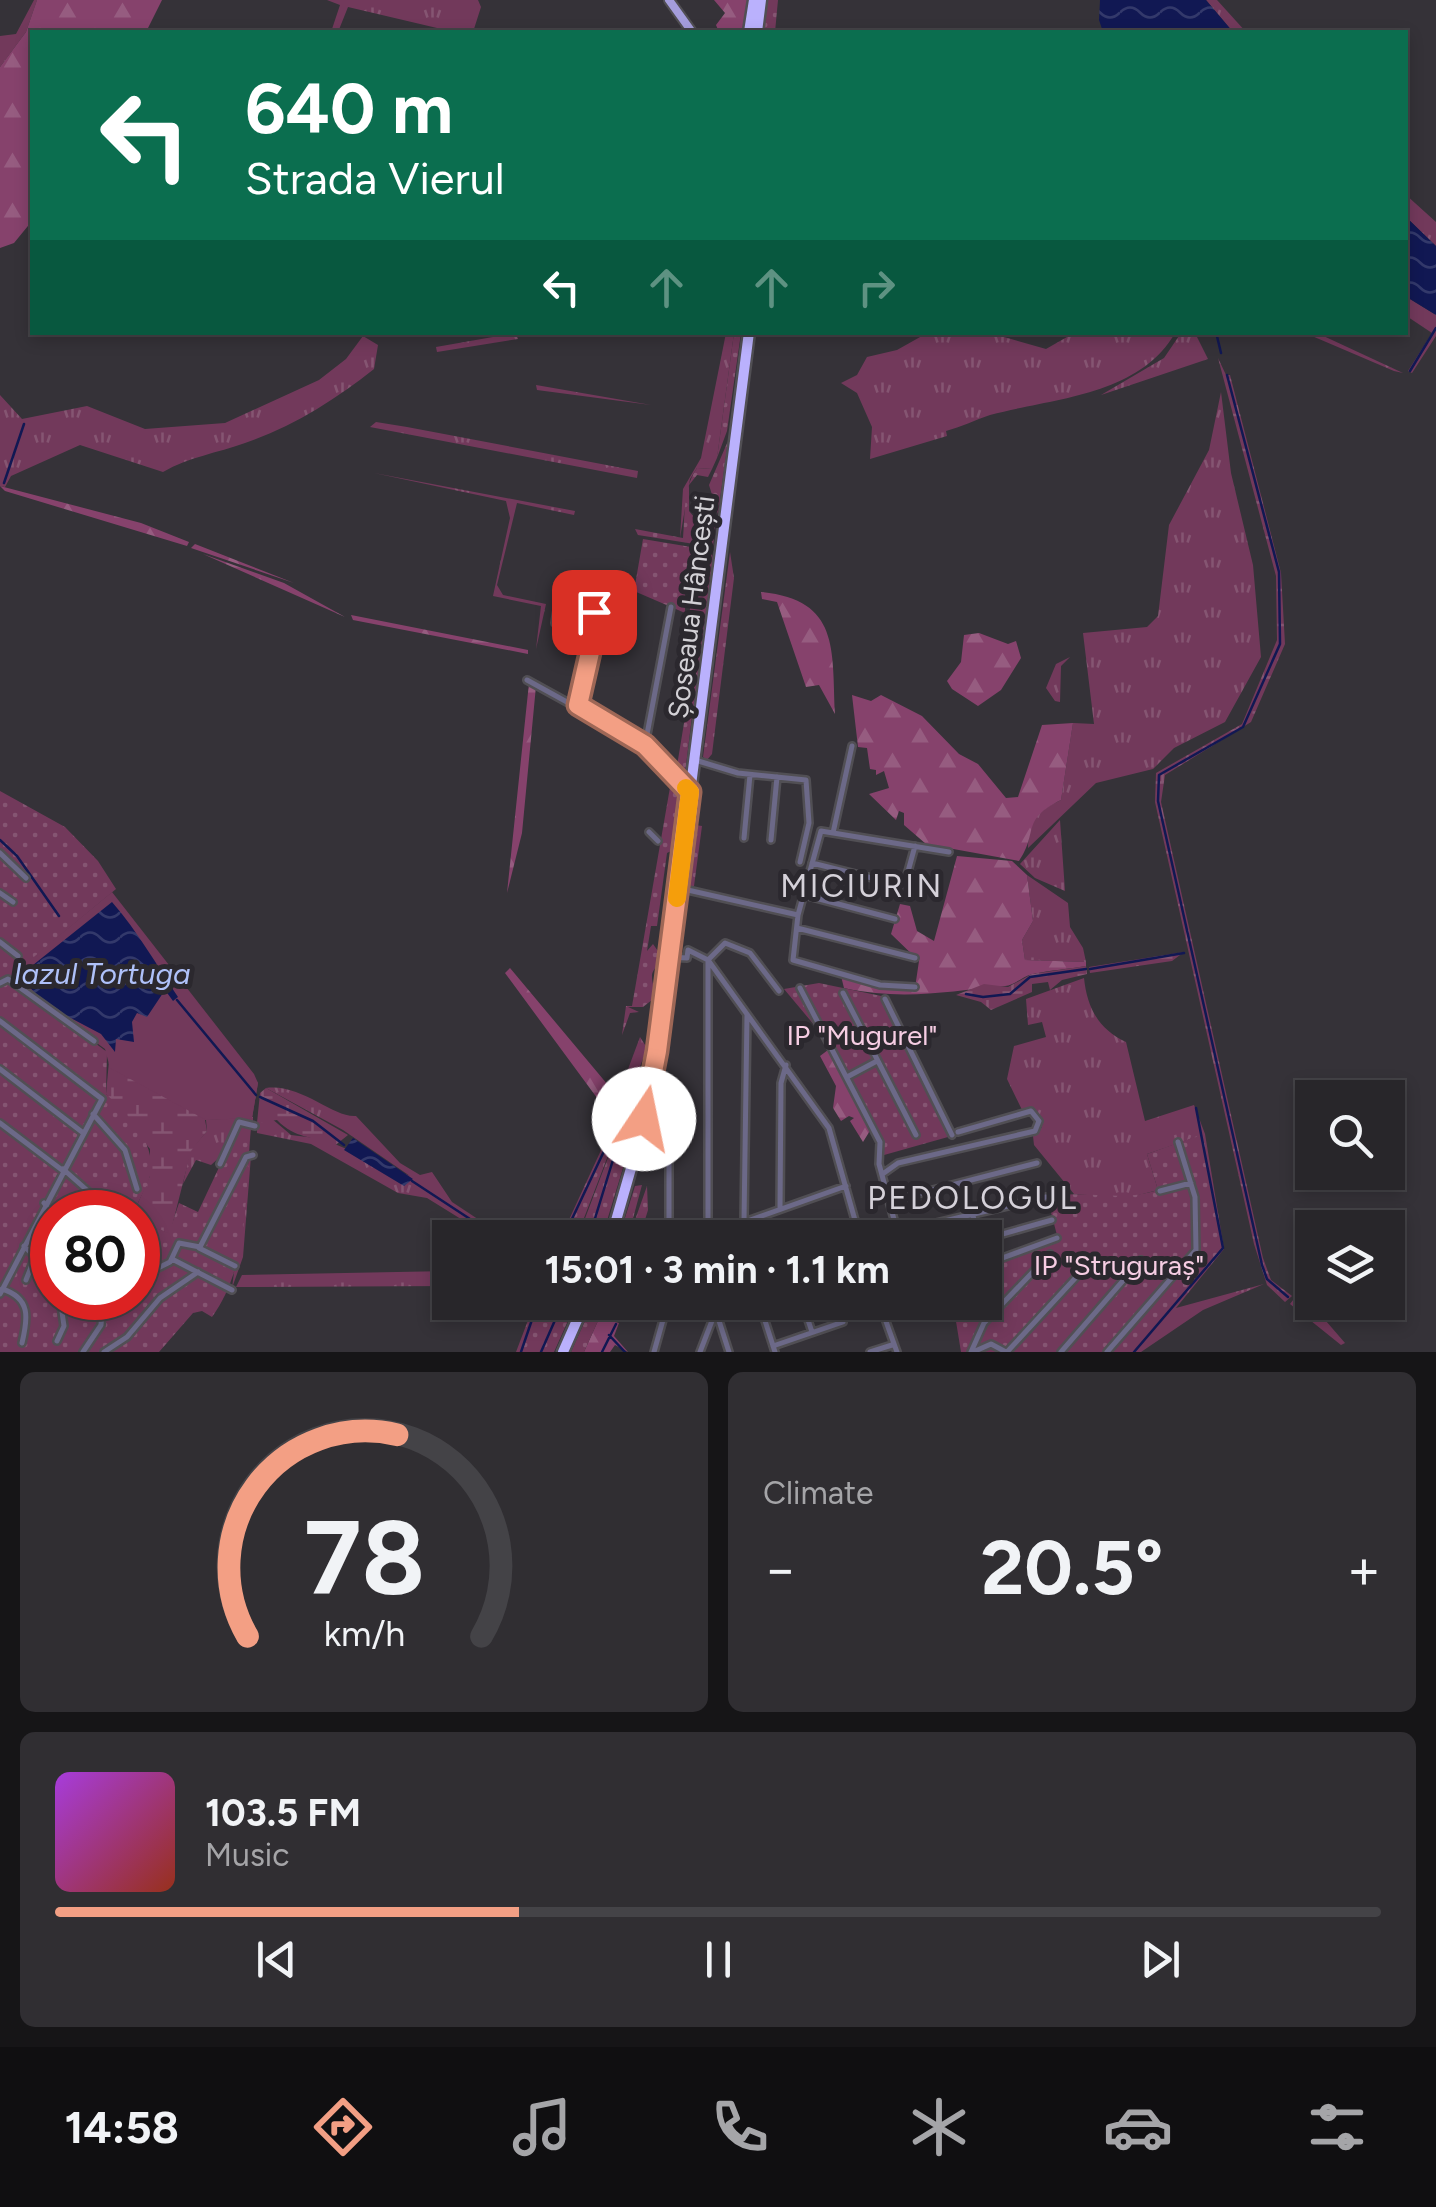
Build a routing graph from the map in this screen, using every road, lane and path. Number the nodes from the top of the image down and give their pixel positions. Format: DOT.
graph roads {
  1 [pos="669,0"];
  2 [pos="757,0"];
  3 [pos="691,30"];
  4 [pos="753,30"];
  5 [pos="750,335"];
  6 [pos="671,607"];
  7 [pos="594,612"];
  8 [pos="579,630"];
  9 [pos="593,634"];
  10 [pos="527,680"];
  11 [pos="578,705"];
  12 [pos="645,745"];
  13 [pos="852,746"];
  14 [pos="695,760"];
  15 [pos="750,775"];
  16 [pos="778,778"];
  17 [pos="690,792"];
  18 [pos="649,832"];
  19 [pos="833,833"];
  20 [pos="744,838"];
  21 [pos="772,840"];
  22 [pos="658,841"];
  23 [pos="916,846"];
  24 [pos="949,852"];
  25 [pos="0,854"];
  26 [pos="800,862"];
  27 [pos="812,863"];
  28 [pos="26,878"];
  29 [pos="678,888"];
  30 [pos="0,893"];
  31 [pos="804,895"];
  32 [pos="13,902"];
  33 [pos="798,915"];
  34 [pos="895,919"];
  35 [pos="796,928"];
  36 [pos="0,942"];
  37 [pos="18,956"];
  38 [pos="670,957"];
  39 [pos="915,958"];
  40 [pos="708,960"];
  41 [pos="0,983"];
  42 [pos="915,987"];
  43 [pos="800,988"];
  44 [pos="779,991"];
  45 [pos="843,993"];
  46 [pos="885,999"];
  47 [pos="748,1014"];
  48 [pos="0,1021"];
  49 [pos="94,1041"];
  50 [pos="878,1061"];
  51 [pos="786,1065"];
  52 [pos="0,1069"];
  53 [pos="653,1074"];
  54 [pos="846,1077"];
  55 [pos="93,1114"];
  56 [pos="0,1123"];
  57 [pos="255,1126"];
  58 [pos="82,1132"];
  59 [pos="916,1135"];
  60 [pos="1178,1142"];
  61 [pos="253,1154"];
  62 [pos="1036,1163"];
  63 [pos="220,1164"];
  64 [pos="62,1170"];
  65 [pos="883,1176"];
  66 [pos="1192,1182"];
  67 [pos="846,1186"];
  68 [pos="136,1188"];
  69 [pos="51,1190"];
  70 [pos="86,1190"];
  71 [pos="1160,1191"];
  72 [pos="1046,1197"];
  73 [pos="890,1201"];
  74 [pos="780,1209"];
  75 [pos="972,1216"];
  76 [pos="615,1220"];
  77 [pos="670,1220"];
  78 [pos="708,1220"];
  79 [pos="744,1220"];
  80 [pos="747,1220"];
  81 [pos="855,1220"];
  82 [pos="894,1220"];
  83 [pos="953,1220"];
  84 [pos="974,1220"];
  85 [pos="1052,1220"];
  86 [pos="30,1233"];
  87 [pos="1002,1233"];
  88 [pos="1057,1238"];
  89 [pos="24,1246"];
  90 [pos="199,1248"];
  91 [pos="1050,1254"];
  92 [pos="1002,1257"];
  93 [pos="172,1258"];
  94 [pos="1092,1260"];
  95 [pos="1141,1260"];
  96 [pos="160,1265"];
  97 [pos="235,1266"];
  98 [pos="198,1272"];
  99 [pos="26,1280"];
  100 [pos="232,1290"];
  101 [pos="1,1292"];
  102 [pos="63,1320"];
  103 [pos="102,1320"];
  104 [pos="577,1320"];
  105 [pos="663,1320"];
  106 [pos="712,1320"];
  107 [pos="718,1320"];
  108 [pos="765,1320"];
  109 [pos="808,1320"];
  110 [pos="844,1320"];
  111 [pos="884,1320"];
  112 [pos="812,1332"];
  113 [pos="58,1341"];
  114 [pos="22,1344"];
  115 [pos="892,1345"];
  116 [pos="774,1349"];
  117 [pos="83,1352"];
  118 [pos="104,1352"];
  119 [pos="563,1352"];
  120 [pos="654,1352"];
  121 [pos="700,1352"];
  122 [pos="729,1352"];
  123 [pos="870,1352"];
  124 [pos="898,1352"];
  125 [pos="972,1352"];
  126 [pos="1007,1352"];
  127 [pos="1062,1352"];
  128 [pos="1107,1352"];
  1 -- 3 [label="main road"];
  2 -- 4 [label="highway"];
  5 -- 14 [label="highway, Șoseaua Hâncești"];
  6 -- 12 [label="street"];
  7 -- 9 [label="street"];
  8 -- 8 [label="street"];
  8 -- 9 [label="street"];
  9 -- 11 [label="street"];
  10 -- 11 [label="street"];
  11 -- 12 [label="street"];
  12 -- 17 [label="street"];
  13 -- 19 [label="street"];
  14 -- 15 [label="street"];
  14 -- 17 [label="highway, Șoseaua Hâncești"];
  15 -- 16 [label="street"];
  15 -- 20 [label="street"];
  16 -- 21 [label="street"];
  16 -- 26 [label="street"];
  17 -- 29 [label="highway, Șoseaua Hâncești"];
  18 -- 22 [label="street"];
  19 -- 23 [label="street"];
  19 -- 27 [label="street"];
  23 -- 24 [label="street"];
  23 -- 27 [label="street"];
  25 -- 28 [label="street"];
  27 -- 31 [label="street"];
  29 -- 33 [label="street"];
  29 -- 38 [label="highway, Șoseaua Hâncești"];
  30 -- 32 [label="street"];
  31 -- 33 [label="street"];
  31 -- 34 [label="street"];
  33 -- 35 [label="street"];
  35 -- 39 [label="street"];
  35 -- 42 [label="street"];
  36 -- 37 [label="street"];
  38 -- 40 [label="street"];
  38 -- 53 [label="highway, Șoseaua Hâncești"];
  40 -- 44 [label="street"];
  40 -- 47 [label="street"];
  40 -- 78 [label="street"];
  41 -- 49 [label="street"];
  43 -- 54 [label="street"];
  45 -- 50 [label="street"];
  46 -- 65 [label="street"];
  47 -- 51 [label="street"];
  47 -- 79 [label="street"];
  48 -- 55 [label="street"];
  50 -- 54 [label="street"];
  50 -- 59 [label="street"];
  51 -- 67 [label="street"];
  51 -- 74 [label="street"];
  52 -- 58 [label="street"];
  53 -- 76 [label="highway, Șoseaua Hâncești"];
  53 -- 77 [label="street, Șoseaua Hâncești"];
  54 -- 65 [label="street"];
  55 -- 58 [label="street"];
  55 -- 68 [label="street"];
  56 -- 64 [label="street"];
  57 -- 63 [label="street"];
  58 -- 64 [label="street"];
  60 -- 66 [label="street"];
  61 -- 90 [label="street"];
  62 -- 73 [label="street"];
  64 -- 69 [label="street"];
  64 -- 70 [label="street"];
  65 -- 73 [label="street"];
  66 -- 71 [label="street"];
  66 -- 128 [label="street"];
  67 -- 74 [label="street"];
  67 -- 81 [label="street"];
  72 -- 75 [label="street"];
  73 -- 82 [label="street"];
  74 -- 80 [label="street"];
  75 -- 83 [label="street"];
  75 -- 84 [label="street"];
  85 -- 87 [label="street"];
  86 -- 89 [label="street"];
  88 -- 92 [label="street"];
  89 -- 99 [label="street"];
  89 -- 101 [label="street"];
  90 -- 93 [label="street"];
  90 -- 97 [label="street"];
  91 -- 125 [label="street"];
  93 -- 96 [label="street"];
  93 -- 98 [label="street"];
  94 -- 126 [label="street"];
  95 -- 127 [label="street"];
  98 -- 100 [label="street"];
  98 -- 118 [label="street"];
  101 -- 114 [label="street"];
  102 -- 113 [label="street"];
  103 -- 117 [label="street"];
  104 -- 119 [label="highway"];
  105 -- 120 [label="street"];
  106 -- 121 [label="street"];
  107 -- 122 [label="street"];
  108 -- 116 [label="street"];
  109 -- 112 [label="street"];
  110 -- 112 [label="street"];
  111 -- 115 [label="street"];
  112 -- 116 [label="street"];
  115 -- 123 [label="street"];
  115 -- 124 [label="street"];
  125 -- 126 [label="street"];
}
